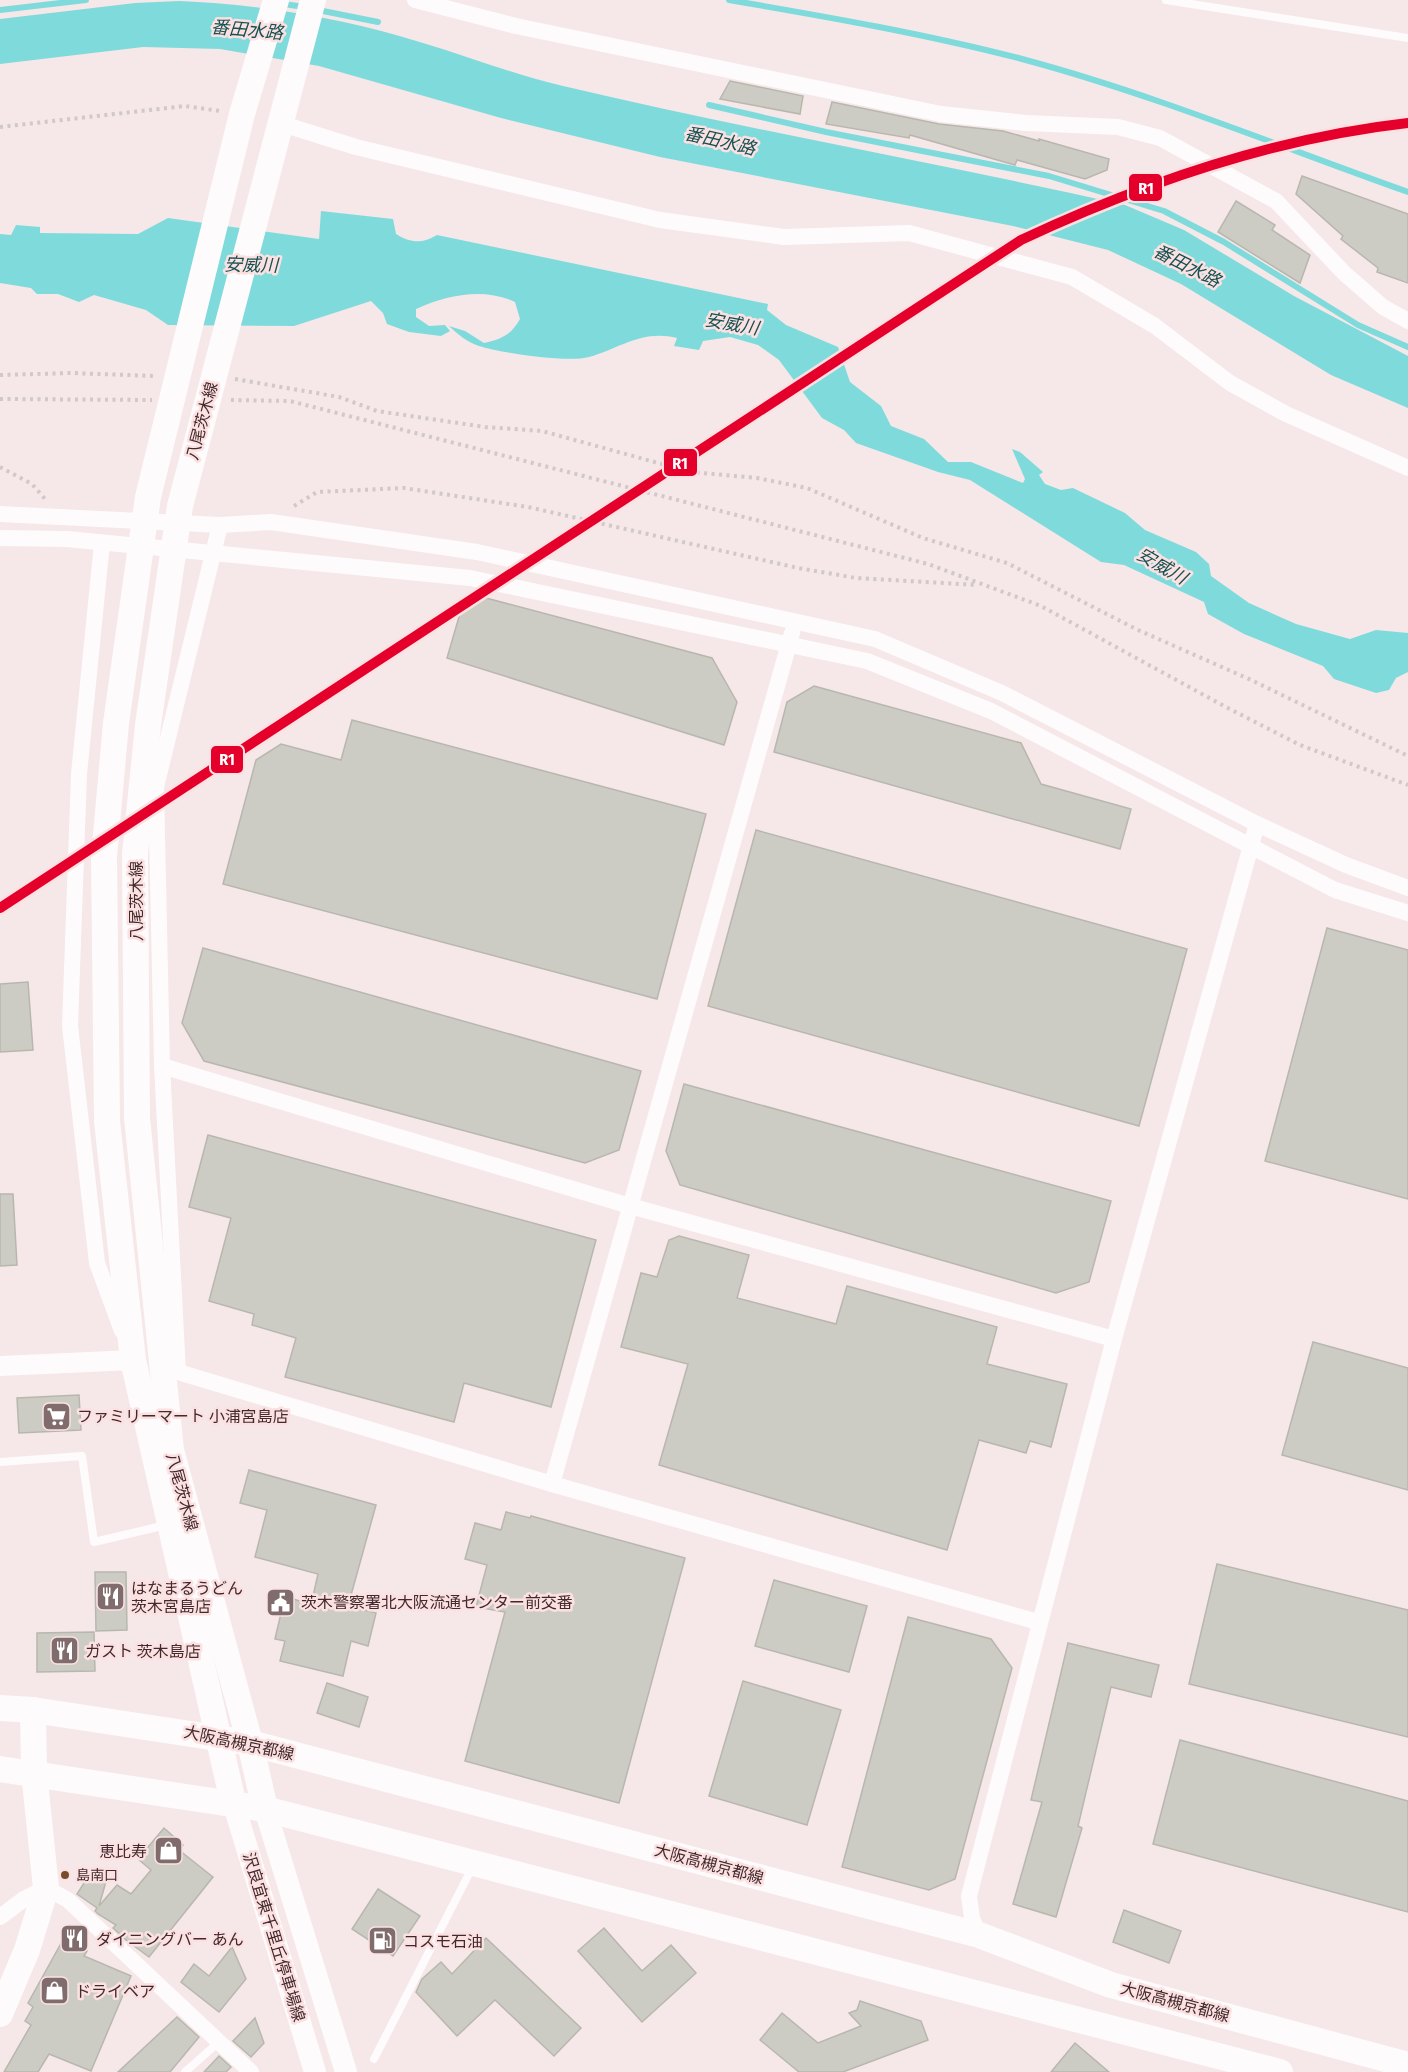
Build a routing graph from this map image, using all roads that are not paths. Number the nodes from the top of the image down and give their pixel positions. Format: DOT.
graph roads {
  1 [pos="276,0"];
  2 [pos="313,0"];
  3 [pos="415,0"];
  4 [pos="1166,0"];
  5 [pos="1408,38"];
  6 [pos="279,123"];
  7 [pos="1408,321"];
  8 [pos="1408,468"];
  9 [pos="0,514"];
  10 [pos="220,525"];
  11 [pos="0,538"];
  12 [pos="102,543"];
  13 [pos="213,553"];
  14 [pos="795,622"];
  15 [pos="789,644"];
  16 [pos="1257,824"];
  17 [pos="1250,847"];
  18 [pos="1408,888"];
  19 [pos="1408,913"];
  20 [pos="162,1066"];
  21 [pos="630,1206"];
  22 [pos="147,1230"];
  23 [pos="174,1317"];
  24 [pos="1114,1339"];
  25 [pos="133,1360"];
  26 [pos="0,1366"];
  27 [pos="178,1372"];
  28 [pos="171,1450"];
  29 [pos="0,1462"];
  30 [pos="552,1484"];
  31 [pos="170,1524"];
  32 [pos="1038,1623"];
  33 [pos="0,1707"];
  34 [pos="33,1710"];
  35 [pos="217,1736"];
  36 [pos="250,1743"];
  37 [pos="0,1769"];
  38 [pos="34,1773"];
  39 [pos="233,1803"];
  40 [pos="265,1809"];
  41 [pos="475,1863"];
  42 [pos="46,1888"];
  43 [pos="0,1917"];
  44 [pos="980,1935"];
  45 [pos="0,2014"];
  46 [pos="220,2041"];
  47 [pos="374,2059"];
  48 [pos="1408,2065"];
  49 [pos="185,2072"];
  50 [pos="251,2072"];
  51 [pos="315,2072"];
  52 [pos="346,2072"];
  53 [pos="1280,2072"];
  1 -- 25 [label="main road, 八尾茨木線"];
  2 -- 6 [label="main road, 八尾茨木線"];
  3 -- 7 [label="street"];
  4 -- 5 [label="lane"];
  6 -- 8 [label="street"];
  6 -- 22 [label="main road, 八尾茨木線"];
  9 -- 10 [label="street"];
  10 -- 13 [label="street"];
  10 -- 14 [label="street"];
  11 -- 12 [label="street"];
  12 -- 13 [label="street"];
  12 -- 25 [label="street"];
  13 -- 15 [label="street"];
  13 -- 20 [label="street"];
  14 -- 15 [label="street"];
  14 -- 16 [label="street"];
  15 -- 17 [label="street"];
  15 -- 21 [label="street"];
  16 -- 17 [label="street"];
  16 -- 18 [label="street"];
  17 -- 19 [label="street"];
  17 -- 24 [label="street"];
  20 -- 21 [label="street"];
  20 -- 23 [label="street"];
  21 -- 24 [label="street"];
  21 -- 30 [label="street"];
  22 -- 23 [label="main road"];
  22 -- 28 [label="main road, 八尾茨木線"];
  23 -- 27 [label="street"];
  24 -- 32 [label="street"];
  25 -- 26 [label="street"];
  25 -- 31 [label="main road, 八尾茨木線"];
  27 -- 28 [label="main road"];
  27 -- 30 [label="street"];
  28 -- 36 [label="main road, 八尾茨木線"];
  29 -- 31 [label="lane"];
  30 -- 32 [label="street"];
  31 -- 35 [label="main road, 八尾茨木線"];
  32 -- 44 [label="street"];
  33 -- 34 [label="main road, 大阪高槻京都線"];
  34 -- 35 [label="main road, 大阪高槻京都線"];
  34 -- 38 [label="main road"];
  35 -- 36 [label="main road, 大阪高槻京都線"];
  35 -- 39 [label="main road, 八尾茨木線"];
  36 -- 40 [label="main road, 八尾茨木線"];
  36 -- 44 [label="main road, 大阪高槻京都線"];
  37 -- 38 [label="main road"];
  38 -- 39 [label="main road"];
  38 -- 42 [label="main road"];
  39 -- 40 [label="main road"];
  39 -- 51 [label="main road, 沢良宜東千里丘停車場線"];
  40 -- 41 [label="main road"];
  40 -- 52 [label="main road, 沢良宜東千里丘停車場線"];
  41 -- 47 [label="lane"];
  41 -- 53 [label="main road"];
  42 -- 43 [label="street"];
  42 -- 45 [label="main road"];
  42 -- 46 [label="street"];
  44 -- 48 [label="main road, 大阪高槻京都線"];
  46 -- 49 [label="lane"];
  46 -- 50 [label="street"];
}
